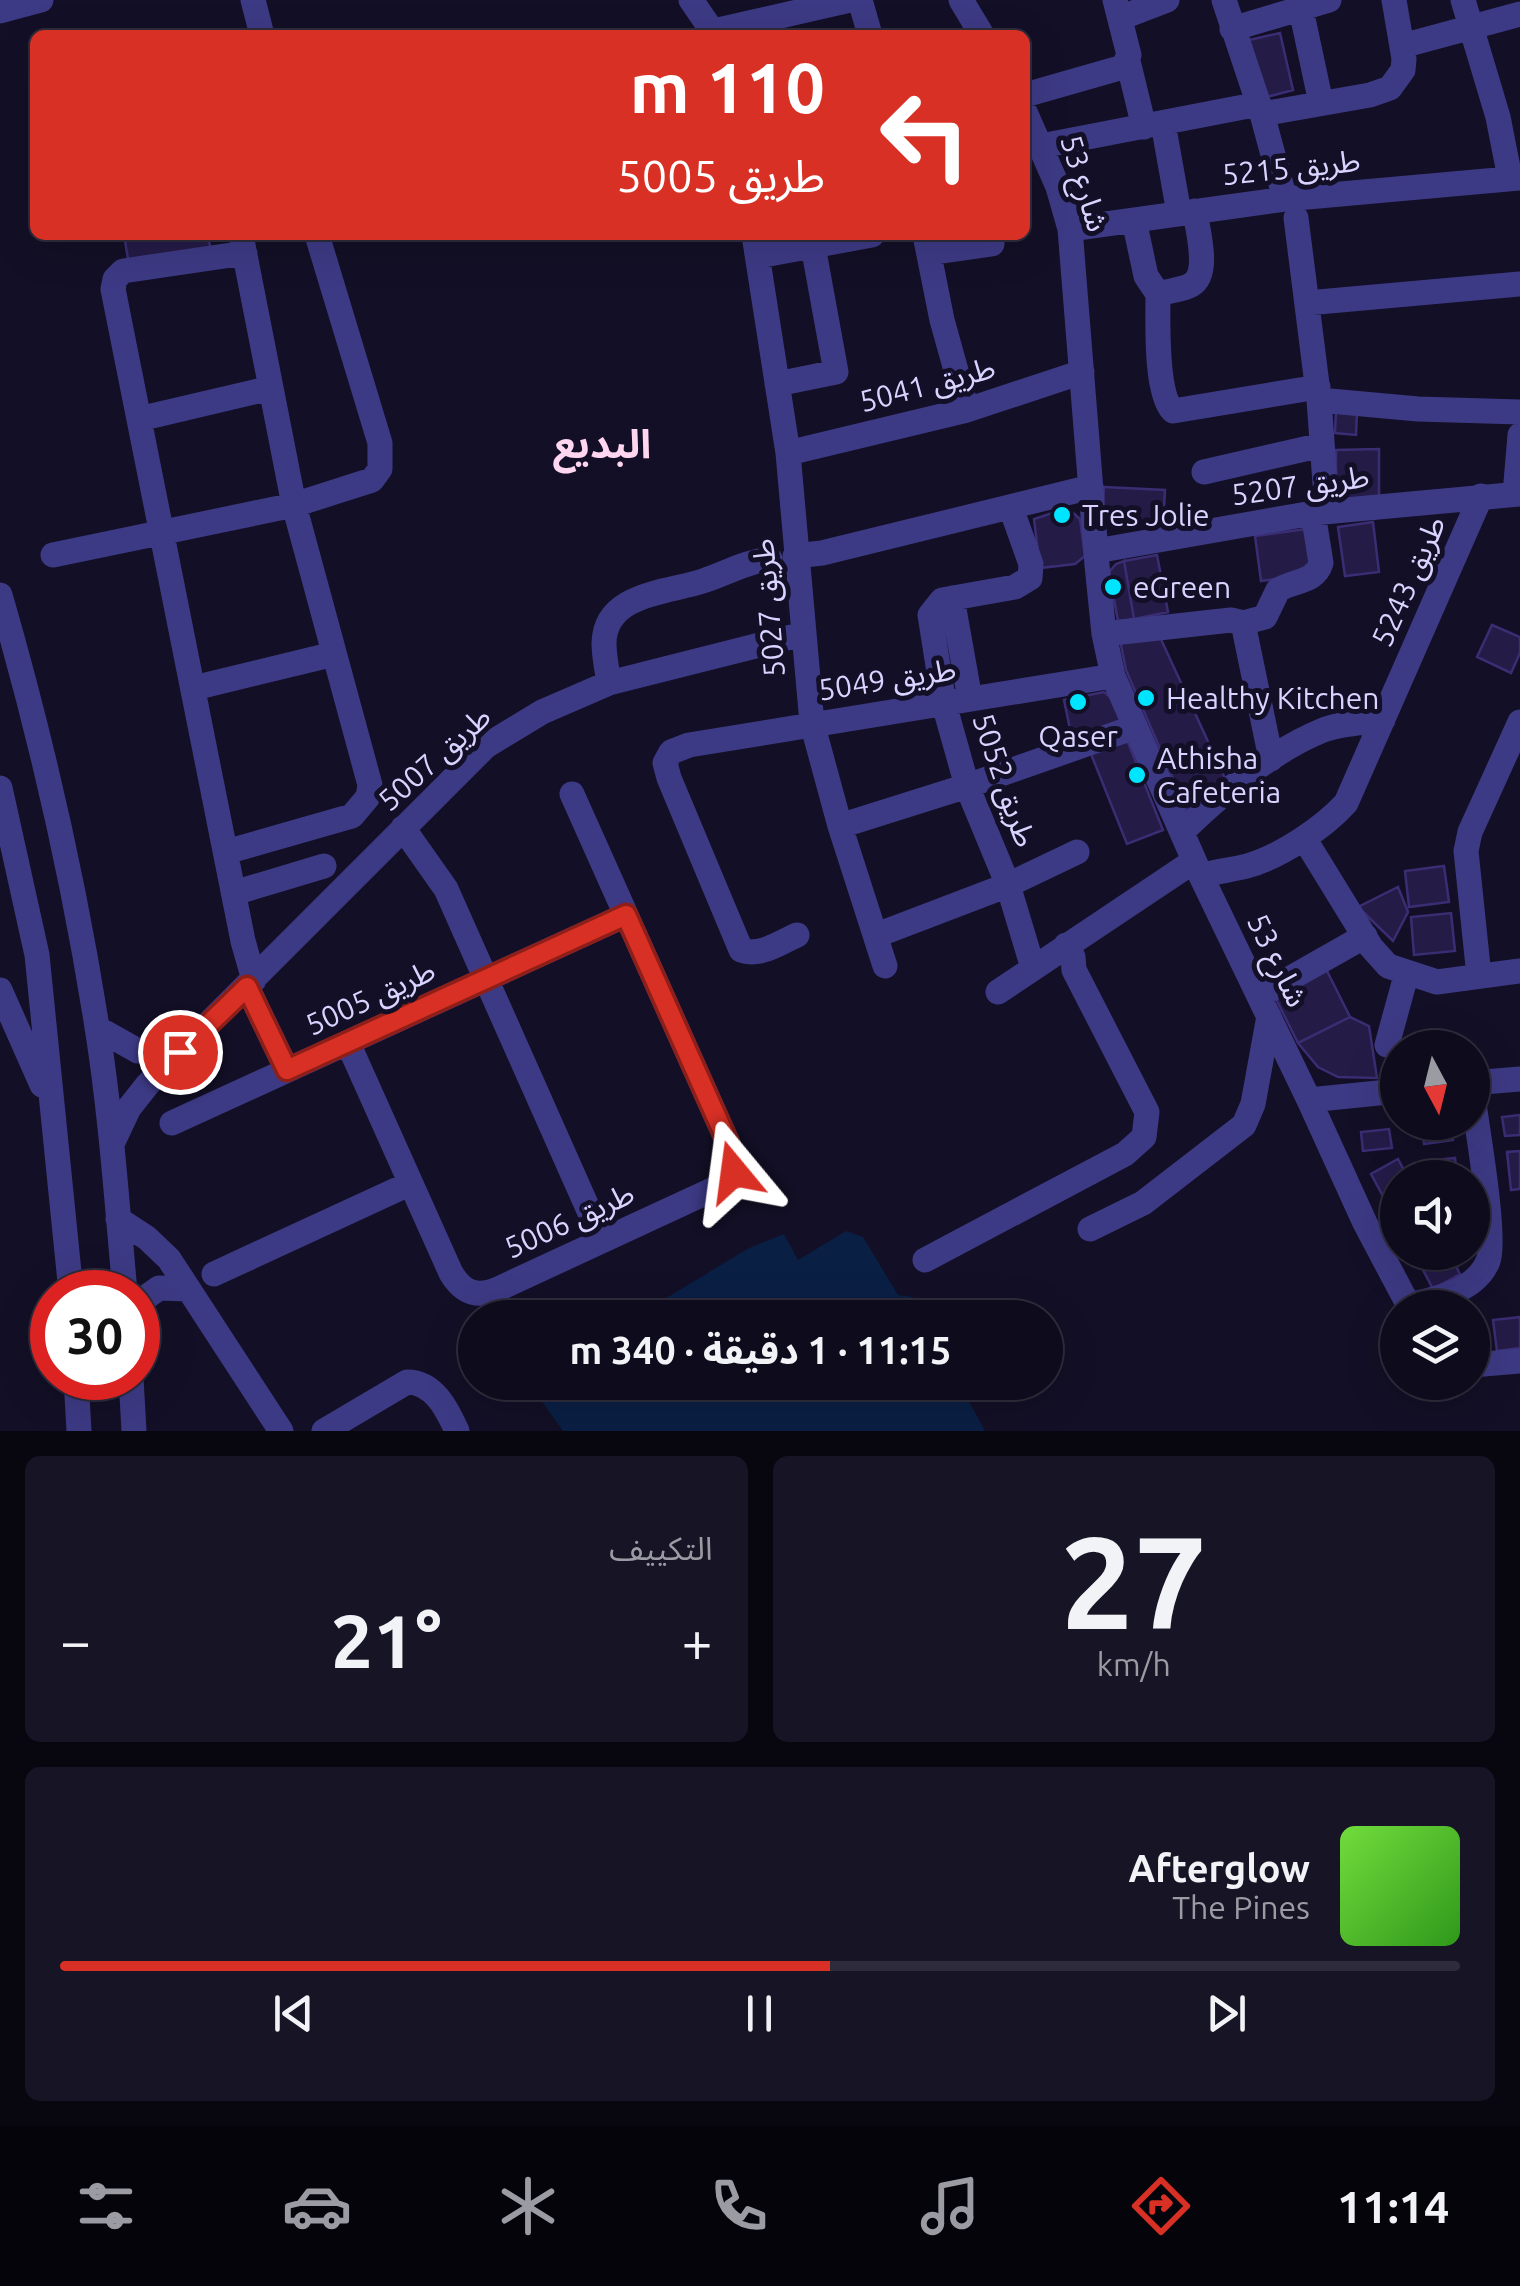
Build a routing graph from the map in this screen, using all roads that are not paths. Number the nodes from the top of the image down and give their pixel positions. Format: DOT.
graph roads {
  1 [pos="42,0"];
  2 [pos="254,0"];
  3 [pos="691,0"];
  4 [pos="850,0"];
  5 [pos="860,0"];
  6 [pos="962,0"];
  7 [pos="1167,0"];
  8 [pos="1224,0"];
  9 [pos="1329,0"];
  10 [pos="1394,0"];
  11 [pos="1462,0"];
  12 [pos="1300,4"];
  13 [pos="1118,9"];
  14 [pos="0,12"];
  15 [pos="1520,14"];
  16 [pos="1471,28"];
  17 [pos="1232,29"];
  18 [pos="261,30"];
  19 [pos="713,30"];
  20 [pos="727,30"];
  21 [pos="869,30"];
  22 [pos="979,30"];
  23 [pos="1402,46"];
  24 [pos="1128,61"];
  25 [pos="1030,93"];
  26 [pos="1321,103"];
  27 [pos="1260,109"];
  28 [pos="1154,125"];
  29 [pos="1034,140"];
  30 [pos="1515,178"];
  31 [pos="1290,209"];
  32 [pos="1187,212"];
  33 [pos="1134,220"];
  34 [pos="1070,229"];
  35 [pos="319,240"];
  36 [pos="829,241"];
  37 [pos="243,244"];
  38 [pos="927,244"];
  39 [pos="992,244"];
  40 [pos="756,246"];
  41 [pos="1520,284"];
  42 [pos="1158,294"];
  43 [pos="1308,303"];
  44 [pos="1082,372"];
  45 [pos="778,384"];
  46 [pos="271,388"];
  47 [pos="1319,394"];
  48 [pos="966,410"];
  49 [pos="1520,412"];
  50 [pos="140,419"];
  51 [pos="1520,435"];
  52 [pos="1322,445"];
  53 [pos="788,453"];
  54 [pos="1204,472"];
  55 [pos="1091,487"];
  56 [pos="1518,494"];
  57 [pos="1481,496"];
  58 [pos="294,505"];
  59 [pos="1011,508"];
  60 [pos="1320,512"];
  61 [pos="163,534"];
  62 [pos="1096,551"];
  63 [pos="53,554"];
  64 [pos="783,557"];
  65 [pos="0,595"];
  66 [pos="942,604"];
  67 [pos="1243,623"];
  68 [pos="803,634"];
  69 [pos="1104,634"];
  70 [pos="334,654"];
  71 [pos="1114,676"];
  72 [pos="608,683"];
  73 [pos="194,688"];
  74 [pos="970,699"];
  75 [pos="944,704"];
  76 [pos="1383,720"];
  77 [pos="1520,722"];
  78 [pos="812,723"];
  79 [pos="1135,727"];
  80 [pos="1270,759"];
  81 [pos="967,786"];
  82 [pos="0,788"];
  83 [pos="572,794"];
  84 [pos="840,826"];
  85 [pos="402,828"];
  86 [pos="1182,832"];
  87 [pos="1304,838"];
  88 [pos="226,852"];
  89 [pos="1078,852"];
  90 [pos="324,866"];
  91 [pos="1247,866"];
  92 [pos="1197,869"];
  93 [pos="1008,885"];
  94 [pos="234,893"];
  95 [pos="1213,900"];
  96 [pos="626,915"];
  97 [pos="797,935"];
  98 [pos="877,935"];
  99 [pos="1365,936"];
  100 [pos="1065,955"];
  101 [pos="885,966"];
  102 [pos="1033,968"];
  103 [pos="1407,972"];
  104 [pos="1520,972"];
  105 [pos="1479,976"];
  106 [pos="486,980"];
  107 [pos="250,984"];
  108 [pos="0,990"];
  109 [pos="998,992"];
  110 [pos="1264,1006"];
  111 [pos="97,1028"];
  112 [pos="1391,1030"];
  113 [pos="348,1043"];
  114 [pos="180,1052"];
  115 [pos="287,1070"];
  116 [pos="1520,1079"];
  117 [pos="1490,1083"];
  118 [pos="1380,1093"];
  119 [pos="1310,1100"];
  120 [pos="172,1122"];
  121 [pos="57,1132"];
  122 [pos="1479,1140"];
  123 [pos="112,1144"];
  124 [pos="410,1184"];
  125 [pos="118,1220"];
  126 [pos="1090,1229"];
  127 [pos="602,1240"];
  128 [pos="926,1260"];
  129 [pos="69,1270"];
  130 [pos="123,1270"];
  131 [pos="214,1274"];
  132 [pos="160,1288"];
  133 [pos="187,1290"];
  134 [pos="1401,1290"];
  135 [pos="1456,1290"];
  136 [pos="1520,1360"];
  137 [pos="1490,1363"];
  138 [pos="77,1400"];
  139 [pos="132,1400"];
  140 [pos="78,1431"];
  141 [pos="134,1431"];
  142 [pos="280,1431"];
  143 [pos="324,1431"];
  144 [pos="457,1431"];
  1 -- 14 [label="street"];
  2 -- 18 [label="street"];
  3 -- 19 [label="street"];
  4 -- 20 [label="street"];
  5 -- 21 [label="street"];
  6 -- 22 [label="street"];
  7 -- 13 [label="street"];
  8 -- 17 [label="street"];
  9 -- 12 [label="street"];
  10 -- 23 [label="street"];
  11 -- 16 [label="street"];
  12 -- 17 [label="street"];
  12 -- 26 [label="street"];
  13 -- 24 [label="street"];
  15 -- 16 [label="street"];
  16 -- 23 [label="street"];
  16 -- 30 [label="street"];
  17 -- 27 [label="street"];
  23 -- 26 [label="street"];
  24 -- 25 [label="street"];
  24 -- 28 [label="street"];
  26 -- 27 [label="street"];
  27 -- 28 [label="street"];
  27 -- 31 [label="street"];
  28 -- 29 [label="street"];
  28 -- 32 [label="street"];
  29 -- 34 [label="street, شارع 53"];
  30 -- 31 [label="street, طريق 5215"];
  31 -- 32 [label="street, طريق 5215"];
  31 -- 43 [label="street"];
  32 -- 33 [label="street, طريق 5215"];
  32 -- 42 [label="street"];
  33 -- 34 [label="street, طريق 5215"];
  33 -- 42 [label="street"];
  34 -- 44 [label="street, شارع 53"];
  35 -- 58 [label="street"];
  36 -- 40 [label="street"];
  36 -- 45 [label="street"];
  37 -- 46 [label="street"];
  37 -- 50 [label="street"];
  38 -- 39 [label="street"];
  38 -- 48 [label="street"];
  40 -- 45 [label="street, طريق 5027"];
  41 -- 43 [label="street"];
  42 -- 47 [label="street"];
  43 -- 47 [label="street"];
  44 -- 48 [label="street, طريق 5041"];
  44 -- 55 [label="street, شارع 53"];
  45 -- 53 [label="street, طريق 5027"];
  46 -- 50 [label="street"];
  46 -- 58 [label="street"];
  47 -- 49 [label="street"];
  47 -- 52 [label="street"];
  48 -- 53 [label="street, طريق 5041"];
  50 -- 61 [label="street"];
  51 -- 56 [label="street, طريق 5207"];
  52 -- 54 [label="street"];
  52 -- 60 [label="street"];
  53 -- 64 [label="street, طريق 5027"];
  55 -- 59 [label="street"];
  55 -- 62 [label="street, شارع 53"];
  56 -- 57 [label="street, طريق 5207"];
  57 -- 60 [label="street, طريق 5207"];
  57 -- 76 [label="street, طريق 5243"];
  58 -- 61 [label="street"];
  58 -- 70 [label="street"];
  59 -- 64 [label="street"];
  59 -- 66 [label="street"];
  60 -- 62 [label="street, طريق 5207"];
  60 -- 67 [label="street"];
  61 -- 63 [label="street"];
  61 -- 73 [label="street"];
  62 -- 69 [label="street, شارع 53"];
  64 -- 68 [label="street, طريق 5027"];
  64 -- 72 [label="street"];
  65 -- 111 [label="street"];
  66 -- 74 [label="street"];
  66 -- 75 [label="street, طريق 5052"];
  67 -- 69 [label="street"];
  67 -- 80 [label="street"];
  68 -- 72 [label="street, طريق 5007"];
  68 -- 78 [label="street, طريق 5027"];
  69 -- 71 [label="street, شارع 53"];
  70 -- 73 [label="street"];
  70 -- 88 [label="street"];
  71 -- 74 [label="street, طريق 5049"];
  71 -- 79 [label="street, شارع 53"];
  72 -- 85 [label="street, طريق 5007"];
  73 -- 88 [label="street"];
  74 -- 75 [label="street, طريق 5049"];
  75 -- 78 [label="street, طريق 5049"];
  75 -- 81 [label="street, طريق 5052"];
  76 -- 80 [label="street"];
  76 -- 87 [label="street, طريق 5243"];
  77 -- 105 [label="street"];
  78 -- 84 [label="street, طريق 5027"];
  78 -- 97 [label="street, طريق 5049"];
  79 -- 81 [label="street"];
  79 -- 86 [label="street, شارع 53"];
  80 -- 86 [label="street"];
  81 -- 84 [label="street"];
  81 -- 93 [label="street, طريق 5052"];
  82 -- 121 [label="street"];
  83 -- 96 [label="street, طريق 5006"];
  84 -- 98 [label="street, طريق 5027"];
  85 -- 106 [label="street, طريق 5005"];
  85 -- 107 [label="street, طريق 5007"];
  86 -- 92 [label="street, شارع 53"];
  87 -- 91 [label="street, طريق 5243"];
  87 -- 99 [label="street"];
  88 -- 94 [label="street"];
  89 -- 93 [label="street"];
  90 -- 94 [label="street"];
  91 -- 92 [label="street, طريق 5243"];
  91 -- 95 [label="street, طريق 5243"];
  92 -- 95 [label="street, شارع 53"];
  92 -- 100 [label="street"];
  93 -- 98 [label="street"];
  93 -- 102 [label="street, طريق 5052"];
  94 -- 107 [label="street"];
  95 -- 110 [label="street, شارع 53"];
  96 -- 106 [label="street, طريق 5005"];
  96 -- 127 [label="street, طريق 5006"];
  98 -- 101 [label="street, طريق 5027"];
  99 -- 103 [label="street"];
  99 -- 110 [label="street"];
  100 -- 102 [label="street"];
  100 -- 128 [label="street"];
  102 -- 109 [label="street"];
  103 -- 105 [label="street"];
  103 -- 112 [label="street"];
  104 -- 105 [label="street"];
  106 -- 113 [label="street, طريق 5005"];
  106 -- 127 [label="street, طريق 5005"];
  107 -- 114 [label="street, طريق 5007"];
  107 -- 115 [label="street"];
  108 -- 121 [label="street"];
  110 -- 119 [label="street, شارع 53"];
  110 -- 126 [label="street"];
  111 -- 114 [label="street"];
  111 -- 123 [label="street"];
  113 -- 115 [label="street, طريق 5005"];
  113 -- 124 [label="street, طريق 5006"];
  114 -- 123 [label="street, طريق 5007"];
  115 -- 120 [label="street, طريق 5005"];
  116 -- 117 [label="street"];
  118 -- 119 [label="street"];
  119 -- 134 [label="street, شارع 53"];
  121 -- 129 [label="street"];
  122 -- 135 [label="street"];
  123 -- 125 [label="street"];
  124 -- 127 [label="street, طريق 5006"];
  124 -- 131 [label="street"];
  125 -- 130 [label="street"];
  125 -- 133 [label="street"];
  132 -- 133 [label="street"];
  133 -- 142 [label="street"];
  136 -- 137 [label="street"];
  138 -- 140 [label="street"];
  139 -- 141 [label="street"];
  143 -- 144 [label="street"];
}
